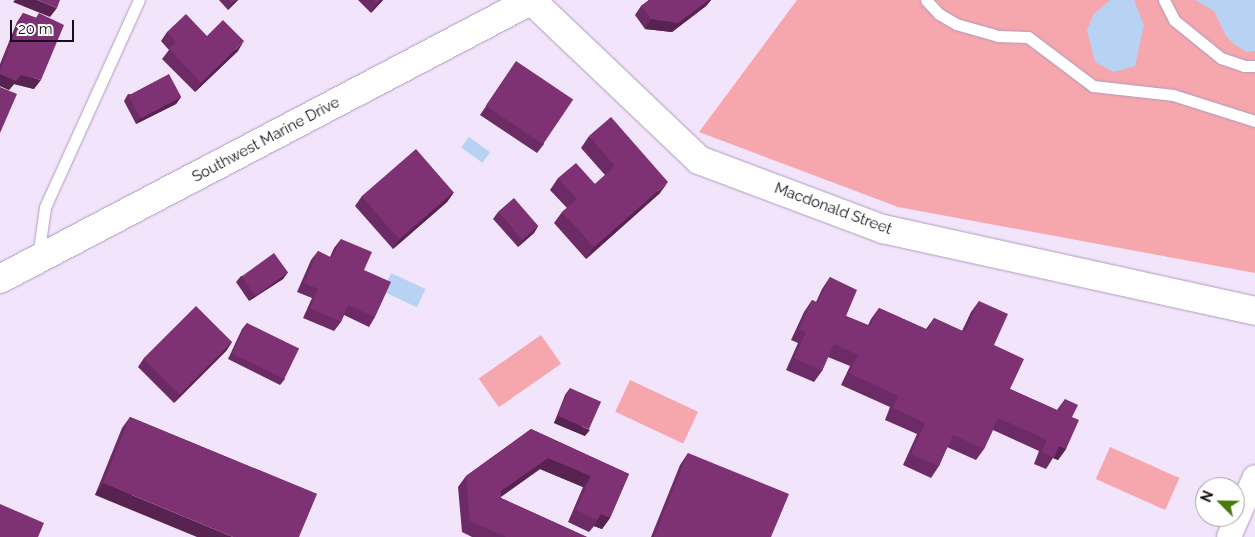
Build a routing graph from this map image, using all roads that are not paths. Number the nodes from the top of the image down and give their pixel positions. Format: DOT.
graph roads {
  1 [pos="139,0"];
  2 [pos="531,0"];
  3 [pos="926,0"];
  4 [pos="1164,0"];
  5 [pos="1255,66"];
  6 [pos="1255,121"];
  7 [pos="38,259"];
  8 [pos="0,279"];
  9 [pos="1255,311"];
  10 [pos="1255,477"];
  11 [pos="1229,537"];
  1 -- 7 [label="lane"];
  2 -- 7 [label="street, Southwest Marine Drive"];
  2 -- 9 [label="street, Macdonald Street"];
  3 -- 6 [label="lane"];
  4 -- 5 [label="lane"];
  7 -- 8 [label="street, Southwest Marine Drive"];
  10 -- 11 [label="street"];
}
